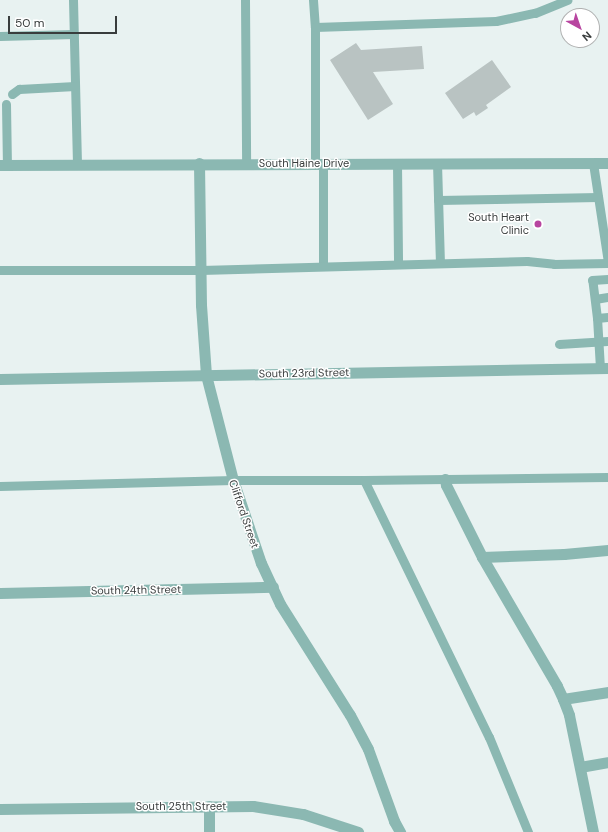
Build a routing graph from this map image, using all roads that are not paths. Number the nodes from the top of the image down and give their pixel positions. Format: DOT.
graph roads {
  1 [pos="73,0"];
  2 [pos="245,0"];
  3 [pos="313,0"];
  4 [pos="567,0"];
  5 [pos="315,27"];
  6 [pos="74,34"];
  7 [pos="0,36"];
  8 [pos="75,86"];
  9 [pos="12,94"];
  10 [pos="6,104"];
  11 [pos="3,122"];
  12 [pos="199,163"];
  13 [pos="246,163"];
  14 [pos="319,163"];
  15 [pos="397,163"];
  16 [pos="437,163"];
  17 [pos="593,163"];
  18 [pos="608,163"];
  19 [pos="77,164"];
  20 [pos="3,165"];
  21 [pos="598,197"];
  22 [pos="438,200"];
  23 [pos="440,263"];
  24 [pos="608,263"];
  25 [pos="398,264"];
  26 [pos="323,266"];
  27 [pos="0,270"];
  28 [pos="201,270"];
  29 [pos="608,278"];
  30 [pos="608,297"];
  31 [pos="595,299"];
  32 [pos="608,317"];
  33 [pos="597,318"];
  34 [pos="603,341"];
  35 [pos="559,344"];
  36 [pos="604,368"];
  37 [pos="206,375"];
  38 [pos="0,379"];
  39 [pos="608,477"];
  40 [pos="445,479"];
  41 [pos="233,480"];
  42 [pos="364,480"];
  43 [pos="0,486"];
  44 [pos="608,550"];
  45 [pos="482,557"];
  46 [pos="273,587"];
  47 [pos="0,593"];
  48 [pos="608,692"];
  49 [pos="563,700"];
  50 [pos="608,762"];
  51 [pos="580,767"];
  52 [pos="209,806"];
  53 [pos="0,809"];
  54 [pos="210,832"];
  55 [pos="358,832"];
  56 [pos="400,832"];
  57 [pos="528,832"];
  58 [pos="593,832"];
  1 -- 6 [label="lane"];
  2 -- 13 [label="lane"];
  3 -- 5 [label="lane"];
  4 -- 5 [label="lane"];
  5 -- 14 [label="lane"];
  6 -- 7 [label="lane"];
  6 -- 8 [label="lane"];
  8 -- 9 [label="lane"];
  8 -- 19 [label="lane"];
  10 -- 11 [label="lane"];
  11 -- 20 [label="lane"];
  12 -- 13 [label="street, South Haine Drive"];
  12 -- 19 [label="street, South Haine Drive"];
  12 -- 28 [label="street, Clifford Street"];
  13 -- 14 [label="street, South Haine Drive"];
  14 -- 15 [label="street, South Haine Drive"];
  14 -- 26 [label="lane"];
  15 -- 16 [label="street, South Haine Drive"];
  15 -- 25 [label="lane"];
  16 -- 17 [label="street, South Haine Drive"];
  16 -- 22 [label="lane"];
  17 -- 18 [label="street, South Haine Drive"];
  17 -- 21 [label="lane"];
  19 -- 20 [label="street, South Haine Drive"];
  21 -- 22 [label="lane"];
  21 -- 24 [label="lane"];
  22 -- 23 [label="lane"];
  23 -- 24 [label="lane"];
  23 -- 25 [label="lane"];
  25 -- 26 [label="lane"];
  26 -- 28 [label="lane"];
  27 -- 28 [label="lane"];
  28 -- 37 [label="street, Clifford Street"];
  29 -- 31 [label="lane"];
  30 -- 31 [label="lane"];
  31 -- 33 [label="lane"];
  32 -- 33 [label="lane"];
  33 -- 34 [label="lane"];
  34 -- 35 [label="lane"];
  34 -- 36 [label="lane"];
  36 -- 37 [label="street, South 23rd Street"];
  37 -- 38 [label="street, South 23rd Street"];
  37 -- 41 [label="street, Clifford Street"];
  39 -- 40 [label="lane"];
  40 -- 42 [label="lane"];
  40 -- 45 [label="street"];
  41 -- 42 [label="lane"];
  41 -- 43 [label="lane"];
  41 -- 46 [label="street, Clifford Street"];
  42 -- 57 [label="lane"];
  44 -- 45 [label="street"];
  45 -- 49 [label="street"];
  46 -- 47 [label="street, South 24th Street"];
  46 -- 56 [label="street, Clifford Street"];
  48 -- 49 [label="street"];
  49 -- 51 [label="street"];
  50 -- 51 [label="street"];
  51 -- 58 [label="street"];
  52 -- 53 [label="street, South 25th Street"];
  52 -- 54 [label="street"];
  52 -- 55 [label="street, South 25th Street"];
}
